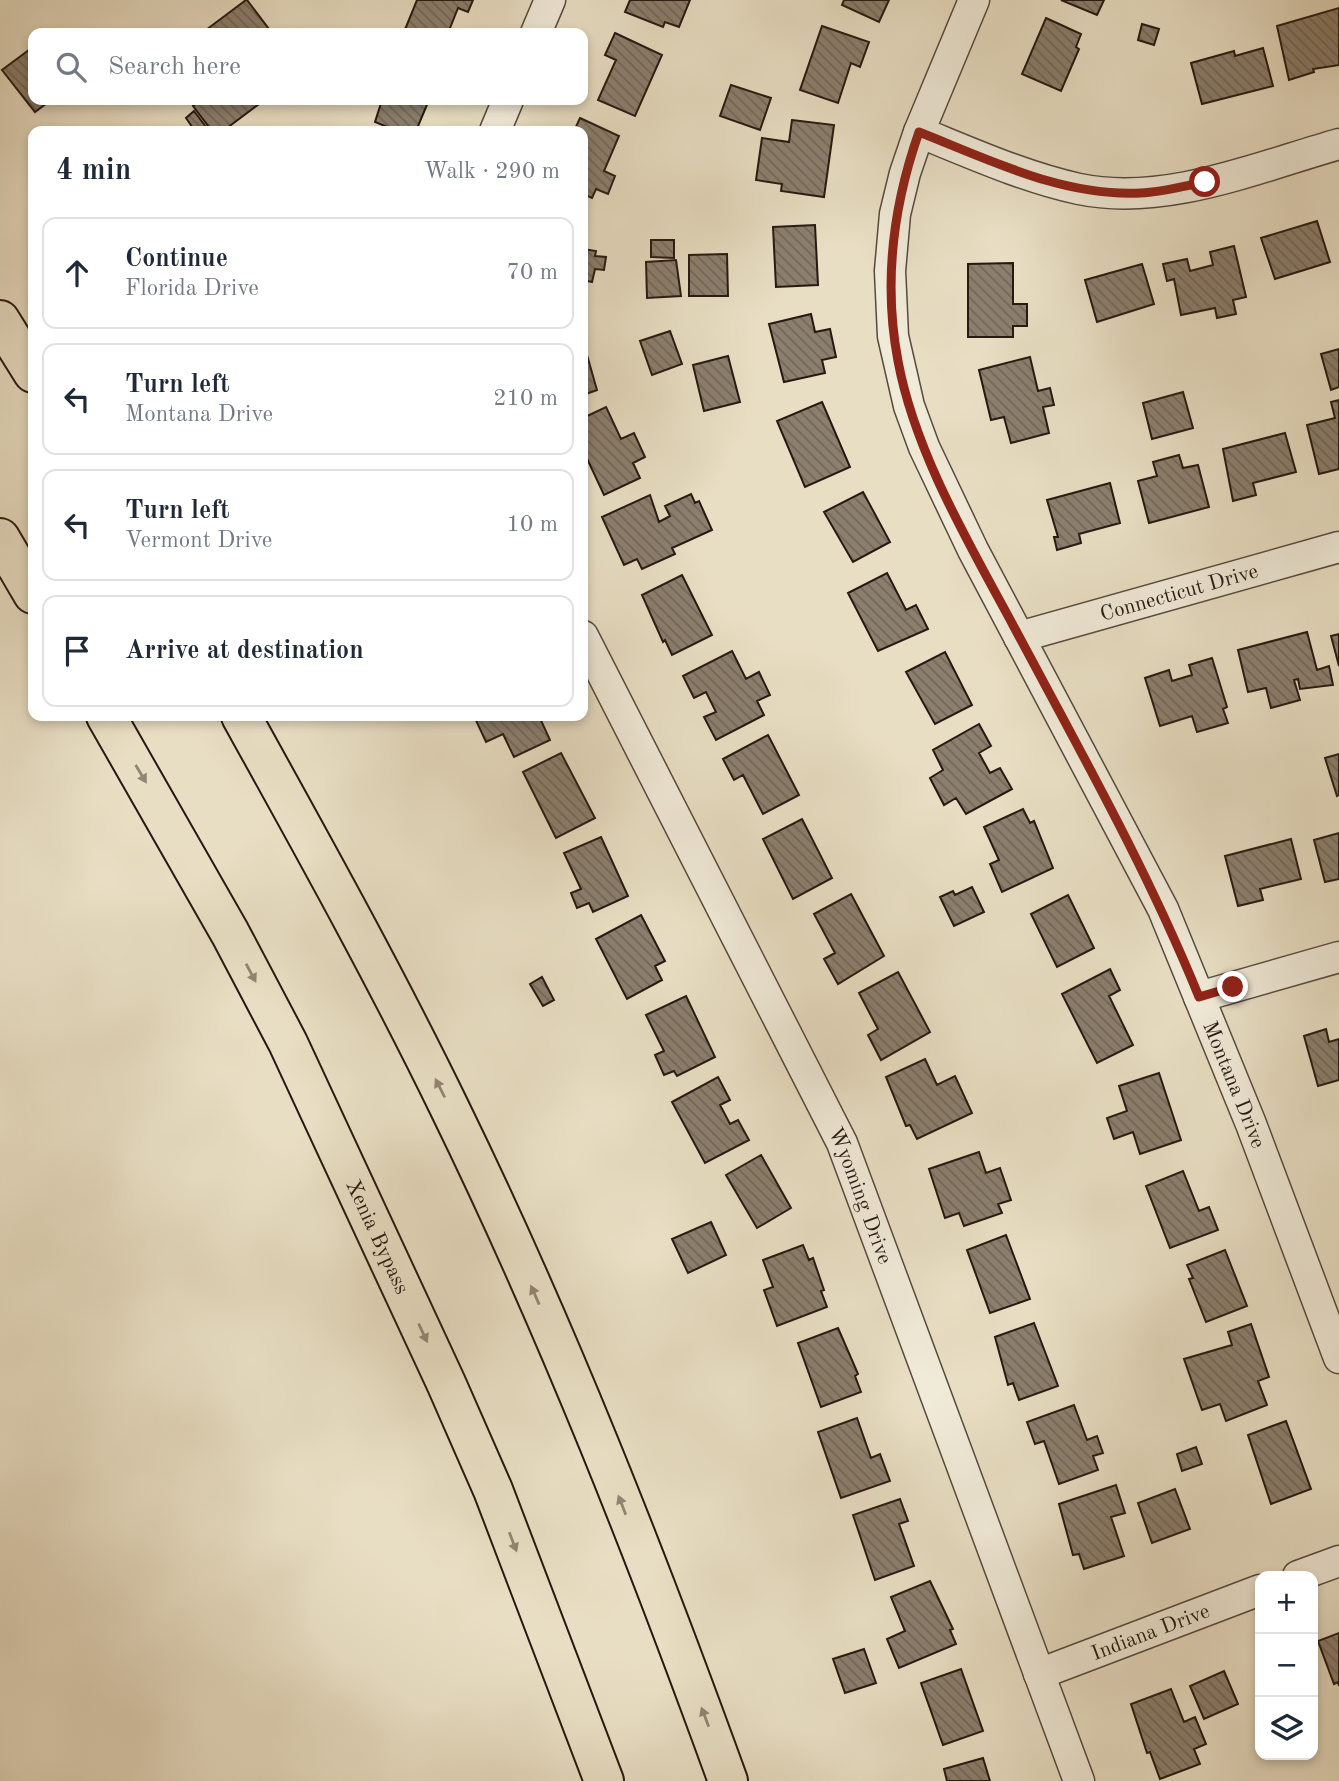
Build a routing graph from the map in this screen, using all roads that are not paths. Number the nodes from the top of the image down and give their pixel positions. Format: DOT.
graph roads {
  1 [pos="550,0"];
  2 [pos="974,0"];
  3 [pos="538,28"];
  4 [pos="506,105"];
  5 [pos="497,126"];
  6 [pos="919,132"];
  7 [pos="1339,144"];
  8 [pos="0,320"];
  9 [pos="28,365"];
  10 [pos="0,538"];
  11 [pos="1339,547"];
  12 [pos="28,586"];
  13 [pos="1019,637"];
  14 [pos="588,646"];
  15 [pos="109,721"];
  16 [pos="244,721"];
  17 [pos="1339,957"];
  18 [pos="1199,997"];
  19 [pos="1339,1358"];
  20 [pos="1339,1561"];
  21 [pos="1312,1571"];
  22 [pos="1255,1592"];
  23 [pos="1039,1674"];
  24 [pos="604,1781"];
  25 [pos="728,1781"];
  26 [pos="1079,1781"];
  1 -- 3 [label="street"];
  2 -- 6 [label="street, Montana Drive"];
  4 -- 5 [label="street"];
  6 -- 7 [label="street"];
  6 -- 13 [label="street, Montana Drive"];
  8 -- 9 [label="highway"];
  10 -- 12 [label="highway"];
  11 -- 13 [label="street, Connecticut Drive"];
  13 -- 18 [label="street, Montana Drive"];
  14 -- 23 [label="street, Wyoming Drive"];
  15 -- 24 [label="highway, Xenia Bypass, one-way"];
  25 -- 16 [label="highway, one-way"];
  17 -- 18 [label="street"];
  18 -- 19 [label="street, Montana Drive"];
  20 -- 21 [label="street"];
  22 -- 23 [label="street, Indiana Drive"];
  23 -- 26 [label="street, Wyoming Drive"];
}
